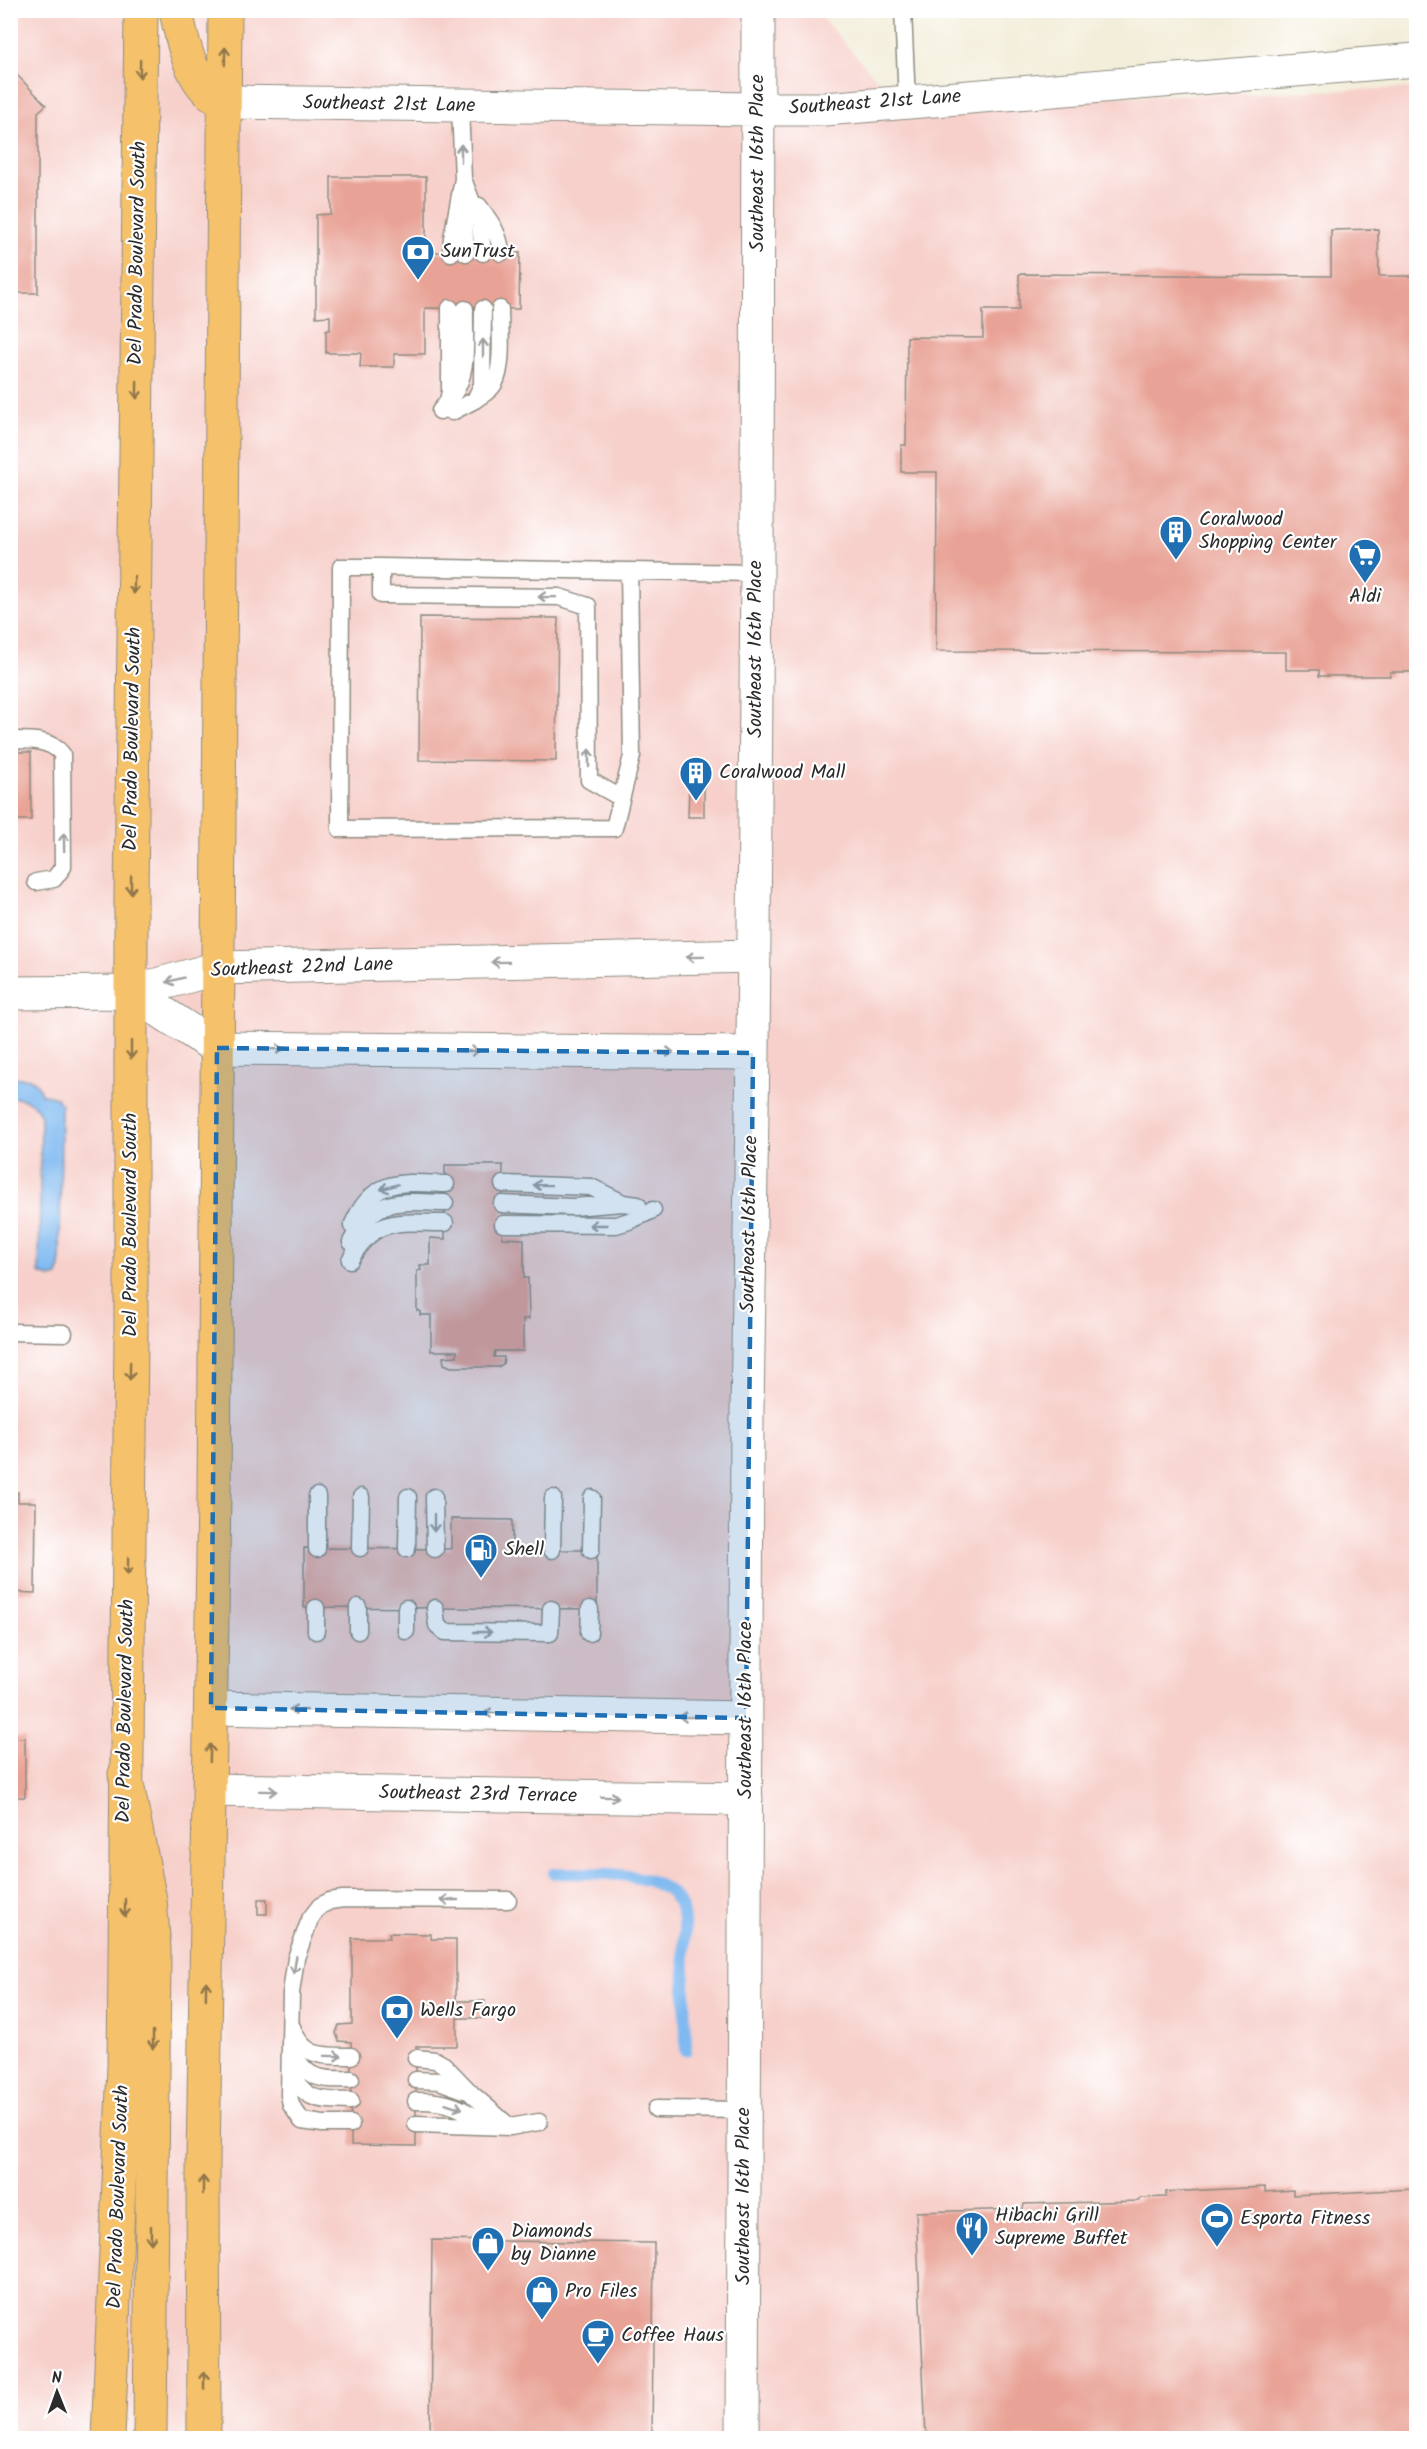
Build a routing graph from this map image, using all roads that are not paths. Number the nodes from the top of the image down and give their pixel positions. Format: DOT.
graph roads {
  1 [pos="141,10"];
  2 [pos="176,10"];
  3 [pos="225,10"];
  4 [pos="758,10"];
  5 [pos="903,10"];
  6 [pos="1416,60"];
  7 [pos="224,102"];
  8 [pos="907,102"];
  9 [pos="460,106"];
  10 [pos="758,109"];
  11 [pos="465,190"];
  12 [pos="458,253"];
  13 [pos="483,253"];
  14 [pos="501,253"];
  15 [pos="458,309"];
  16 [pos="492,309"];
  17 [pos="381,567"];
  18 [pos="629,571"];
  19 [pos="757,573"];
  20 [pos="10,740"];
  21 [pos="621,798"];
  22 [pos="36,882"];
  23 [pos="754,956"];
  24 [pos="218,968"];
  25 [pos="131,992"];
  26 [pos="10,993"];
  27 [pos="217,1048"];
  28 [pos="753,1053"];
  29 [pos="446,1184"];
  30 [pos="503,1184"];
  31 [pos="445,1203"];
  32 [pos="502,1204"];
  33 [pos="638,1206"];
  34 [pos="445,1223"];
  35 [pos="503,1224"];
  36 [pos="350,1260"];
  37 [pos="10,1332"];
  38 [pos="64,1333"];
  39 [pos="317,1496"];
  40 [pos="361,1497"];
  41 [pos="408,1497"];
  42 [pos="434,1497"];
  43 [pos="553,1498"];
  44 [pos="592,1498"];
  45 [pos="360,1548"];
  46 [pos="317,1549"];
  47 [pos="407,1549"];
  48 [pos="435,1549"];
  49 [pos="552,1550"];
  50 [pos="591,1550"];
  51 [pos="358,1607"];
  52 [pos="316,1608"];
  53 [pos="406,1608"];
  54 [pos="435,1608"];
  55 [pos="551,1609"];
  56 [pos="590,1609"];
  57 [pos="316,1631"];
  58 [pos="358,1631"];
  59 [pos="406,1631"];
  60 [pos="589,1633"];
  61 [pos="211,1708"];
  62 [pos="746,1718"];
  63 [pos="125,1774"];
  64 [pos="210,1790"];
  65 [pos="746,1799"];
  66 [pos="508,1900"];
  67 [pos="290,2023"];
  68 [pos="290,2046"];
  69 [pos="351,2056"];
  70 [pos="416,2058"];
  71 [pos="290,2069"];
  72 [pos="351,2079"];
  73 [pos="416,2080"];
  74 [pos="473,2095"];
  75 [pos="351,2101"];
  76 [pos="416,2101"];
  77 [pos="656,2109"];
  78 [pos="745,2110"];
  79 [pos="539,2122"];
  80 [pos="351,2124"];
  81 [pos="416,2124"];
  82 [pos="488,2125"];
  83 [pos="510,2127"];
  84 [pos="108,2439"];
  85 [pos="150,2439"];
  86 [pos="204,2439"];
  87 [pos="742,2439"];
  1 -- 25 [label="main road, Del Prado Boulevard South, one-way"];
  2 -- 7 [label="main road"];
  7 -- 3 [label="main road, one-way"];
  4 -- 10 [label="street, Southeast 16th Place"];
  5 -- 8 [label="lane"];
  6 -- 8 [label="street, Southeast 21st Lane"];
  7 -- 9 [label="street, Southeast 21st Lane"];
  7 -- 24 [label="main road"];
  8 -- 10 [label="street, Southeast 21st Lane"];
  9 -- 10 [label="street, Southeast 21st Lane"];
  11 -- 9 [label="lane, one-way"];
  10 -- 19 [label="street, Southeast 16th Place"];
  11 -- 12 [label="lane"];
  11 -- 13 [label="lane"];
  11 -- 14 [label="lane"];
  15 -- 16 [label="lane, one-way"];
  17 -- 18 [label="lane"];
  21 -- 17 [label="lane, one-way"];
  17 -- 21 [label="lane"];
  18 -- 19 [label="lane"];
  18 -- 21 [label="lane"];
  19 -- 23 [label="street, Southeast 16th Place"];
  22 -- 20 [label="lane, one-way"];
  23 -- 24 [label="street, Southeast 22nd Lane, one-way"];
  23 -- 28 [label="street, Southeast 16th Place"];
  24 -- 25 [label="street, Southeast 22nd Lane, one-way"];
  24 -- 27 [label="main road"];
  25 -- 26 [label="street, Southeast 22nd Lane"];
  25 -- 27 [label="street"];
  25 -- 63 [label="main road, Del Prado Boulevard South, one-way"];
  27 -- 28 [label="street, one-way"];
  27 -- 61 [label="main road"];
  28 -- 62 [label="street, Southeast 16th Place"];
  29 -- 31 [label="lane, one-way"];
  33 -- 30 [label="lane, one-way"];
  32 -- 33 [label="lane"];
  33 -- 35 [label="lane, one-way"];
  34 -- 36 [label="lane"];
  37 -- 38 [label="lane"];
  39 -- 46 [label="lane"];
  40 -- 45 [label="lane"];
  41 -- 47 [label="lane"];
  42 -- 48 [label="lane, one-way"];
  43 -- 49 [label="lane"];
  44 -- 50 [label="lane"];
  51 -- 58 [label="lane"];
  52 -- 57 [label="lane"];
  53 -- 59 [label="lane"];
  54 -- 55 [label="lane, one-way"];
  56 -- 60 [label="lane"];
  62 -- 61 [label="street, one-way"];
  64 -- 61 [label="main road, one-way"];
  62 -- 65 [label="street, Southeast 16th Place"];
  63 -- 84 [label="main road, Del Prado Boulevard South, one-way"];
  63 -- 85 [label="main road, one-way"];
  64 -- 65 [label="street, Southeast 23rd Terrace, one-way"];
  86 -- 64 [label="main road, one-way"];
  65 -- 78 [label="street, Southeast 16th Place"];
  66 -- 67 [label="lane, one-way"];
  67 -- 68 [label="lane"];
  67 -- 69 [label="lane, one-way"];
  68 -- 71 [label="lane"];
  68 -- 72 [label="lane"];
  70 -- 74 [label="lane"];
  71 -- 75 [label="lane"];
  71 -- 80 [label="lane"];
  73 -- 74 [label="lane"];
  74 -- 83 [label="lane"];
  76 -- 82 [label="lane, one-way"];
  77 -- 78 [label="lane"];
  78 -- 87 [label="street, Southeast 16th Place"];
  79 -- 83 [label="lane"];
  81 -- 82 [label="lane"];
  82 -- 83 [label="lane"];
}
